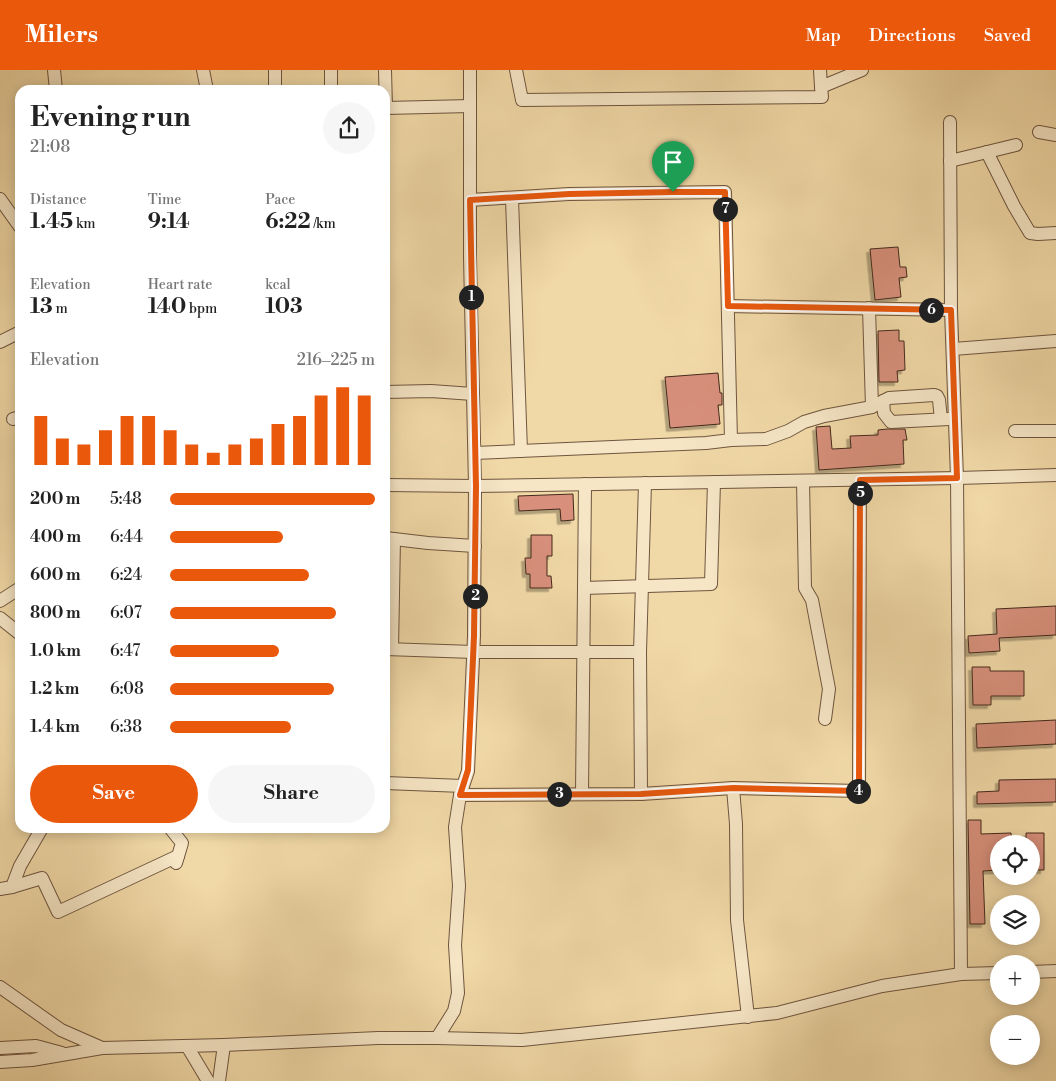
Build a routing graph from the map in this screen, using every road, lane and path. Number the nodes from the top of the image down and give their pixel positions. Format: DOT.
graph roads {
  1 [pos="54,70"];
  2 [pos="202,70"];
  3 [pos="275,70"];
  4 [pos="331,70"];
  5 [pos="385,70"];
  6 [pos="470,70"];
  7 [pos="516,70"];
  8 [pos="820,70"];
  9 [pos="862,70"];
  10 [pos="56,85"];
  11 [pos="206,85"];
  12 [pos="275,85"];
  13 [pos="331,85"];
  14 [pos="385,85"];
  15 [pos="821,87"];
  16 [pos="470,106"];
  17 [pos="390,108"];
  18 [pos="950,122"];
  19 [pos="1039,132"];
  20 [pos="1056,136"];
  21 [pos="1016,145"];
  22 [pos="987,152"];
  23 [pos="950,162"];
  24 [pos="0,199"];
  25 [pos="512,199"];
  26 [pos="470,200"];
  27 [pos="15,220"];
  28 [pos="1056,233"];
  29 [pos="728,306"];
  30 [pos="869,308"];
  31 [pos="951,310"];
  32 [pos="15,334"];
  33 [pos="1056,341"];
  34 [pos="0,342"];
  35 [pos="952,348"];
  36 [pos="390,392"];
  37 [pos="474,394"];
  38 [pos="878,404"];
  39 [pos="955,418"];
  40 [pos="941,420"];
  41 [pos="1015,431"];
  42 [pos="1056,431"];
  43 [pos="731,440"];
  44 [pos="521,451"];
  45 [pos="475,453"];
  46 [pos="1056,475"];
  47 [pos="957,478"];
  48 [pos="860,480"];
  49 [pos="803,481"];
  50 [pos="714,482"];
  51 [pos="645,483"];
  52 [pos="585,484"];
  53 [pos="390,485"];
  54 [pos="476,486"];
  55 [pos="390,538"];
  56 [pos="475,546"];
  57 [pos="642,586"];
  58 [pos="584,588"];
  59 [pos="15,591"];
  60 [pos="0,601"];
  61 [pos="0,618"];
  62 [pos="15,630"];
  63 [pos="390,649"];
  64 [pos="474,652"];
  65 [pos="583,652"];
  66 [pos="640,652"];
  67 [pos="825,719"];
  68 [pos="390,783"];
  69 [pos="733,788"];
  70 [pos="462,790"];
  71 [pos="582,794"];
  72 [pos="641,794"];
  73 [pos="39,833"];
  74 [pos="174,833"];
  75 [pos="6,888"];
  76 [pos="1056,971"];
  77 [pos="1040,972"];
  78 [pos="990,973"];
  79 [pos="961,974"];
  80 [pos="0,987"];
  81 [pos="748,1016"];
  82 [pos="437,1038"];
  83 [pos="224,1045"];
  84 [pos="187,1046"];
  85 [pos="0,1048"];
  86 [pos="102,1048"];
  87 [pos="67,1054"];
  88 [pos="0,1062"];
  89 [pos="208,1081"];
  90 [pos="219,1081"];
  1 -- 10 [label="street"];
  2 -- 11 [label="street"];
  3 -- 12 [label="street"];
  4 -- 13 [label="street"];
  5 -- 14 [label="street"];
  6 -- 16 [label="street"];
  7 -- 15 [label="street"];
  8 -- 15 [label="street"];
  9 -- 15 [label="street"];
  16 -- 17 [label="street"];
  16 -- 26 [label="street"];
  18 -- 23 [label="street"];
  19 -- 20 [label="street"];
  21 -- 22 [label="street"];
  22 -- 23 [label="street"];
  22 -- 28 [label="street"];
  23 -- 31 [label="street"];
  24 -- 27 [label="street"];
  25 -- 26 [label="street"];
  25 -- 29 [label="street"];
  25 -- 44 [label="street"];
  26 -- 37 [label="street"];
  29 -- 30 [label="street"];
  29 -- 43 [label="street"];
  30 -- 31 [label="street"];
  30 -- 38 [label="street"];
  31 -- 35 [label="street"];
  32 -- 34 [label="street"];
  33 -- 35 [label="street"];
  35 -- 39 [label="street"];
  36 -- 37 [label="street"];
  37 -- 45 [label="street"];
  38 -- 40 [label="street"];
  38 -- 40 [label="street"];
  38 -- 43 [label="street"];
  39 -- 40 [label="street"];
  39 -- 47 [label="street"];
  41 -- 42 [label="street"];
  43 -- 44 [label="street"];
  44 -- 45 [label="street"];
  45 -- 54 [label="street"];
  46 -- 47 [label="street"];
  47 -- 48 [label="street"];
  47 -- 79 [label="street"];
  48 -- 49 [label="street"];
  48 -- 69 [label="street"];
  49 -- 50 [label="street"];
  49 -- 67 [label="street"];
  50 -- 51 [label="street"];
  50 -- 57 [label="street"];
  51 -- 52 [label="street"];
  51 -- 57 [label="street"];
  52 -- 54 [label="street"];
  52 -- 58 [label="street"];
  53 -- 54 [label="street"];
  54 -- 56 [label="street"];
  55 -- 56 [label="street"];
  56 -- 64 [label="street"];
  57 -- 58 [label="street"];
  57 -- 66 [label="street"];
  58 -- 65 [label="street"];
  59 -- 60 [label="street"];
  61 -- 62 [label="street"];
  63 -- 64 [label="street"];
  64 -- 65 [label="street"];
  64 -- 70 [label="street"];
  65 -- 66 [label="street"];
  65 -- 71 [label="street"];
  66 -- 72 [label="street"];
  68 -- 70 [label="street"];
  69 -- 72 [label="street"];
  69 -- 81 [label="street"];
  70 -- 71 [label="street"];
  70 -- 82 [label="street"];
  71 -- 72 [label="street"];
  73 -- 75 [label="street"];
  74 -- 75 [label="street"];
  76 -- 77 [label="street"];
  78 -- 79 [label="street"];
  79 -- 81 [label="street"];
  80 -- 86 [label="street"];
  81 -- 82 [label="street"];
  82 -- 83 [label="street"];
  83 -- 84 [label="street"];
  83 -- 90 [label="street"];
  84 -- 86 [label="street"];
  84 -- 89 [label="street"];
  85 -- 87 [label="street"];
  86 -- 87 [label="street"];
  87 -- 88 [label="street"];
}
